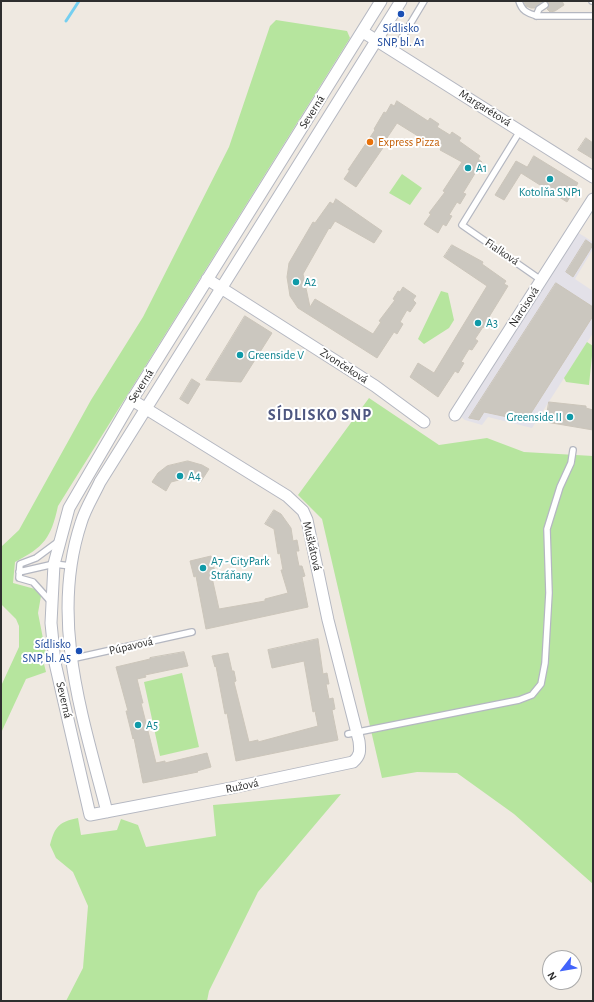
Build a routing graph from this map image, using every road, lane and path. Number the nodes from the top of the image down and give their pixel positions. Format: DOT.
graph roads {
  1 [pos="381,1"];
  2 [pos="401,1"];
  3 [pos="424,1"];
  4 [pos="519,1"];
  5 [pos="546,6"];
  6 [pos="593,10"];
  7 [pos="536,16"];
  8 [pos="591,16"];
  9 [pos="363,32"];
  10 [pos="376,40"];
  11 [pos="394,50"];
  12 [pos="520,131"];
  13 [pos="593,178"];
  14 [pos="593,199"];
  15 [pos="207,279"];
  16 [pos="541,280"];
  17 [pos="221,287"];
  18 [pos="132,400"];
  19 [pos="146,409"];
  20 [pos="455,414"];
  21 [pos="424,422"];
  22 [pos="573,450"];
  23 [pos="59,541"];
  24 [pos="54,564"];
  25 [pos="70,566"];
  26 [pos="19,572"];
  27 [pos="51,602"];
  28 [pos="192,632"];
  29 [pos="71,659"];
  30 [pos="55,663"];
  31 [pos="354,735"];
  32 [pos="107,812"];
  33 [pos="90,815"];
  1 -- 9 [label="street, Severná"];
  2 -- 10 [label="street, Severná"];
  3 -- 11 [label="lane"];
  4 -- 7 [label="lane"];
  5 -- 7 [label="lane"];
  6 -- 8 [label="lane"];
  7 -- 8 [label="lane"];
  9 -- 10 [label="street, Margarétová"];
  9 -- 15 [label="street, Severná"];
  10 -- 11 [label="street, Margarétová"];
  10 -- 17 [label="street, Severná"];
  11 -- 12 [label="street, Margarétová"];
  12 -- 13 [label="street, Margarétová"];
  12 -- 16 [label="lane, Fialková"];
  14 -- 16 [label="street, Narcisová"];
  15 -- 17 [label="street, Zvončeková"];
  15 -- 18 [label="street, Severná"];
  16 -- 20 [label="street, Narcisová"];
  17 -- 19 [label="street, Severná"];
  17 -- 21 [label="street, Zvončeková"];
  18 -- 19 [label="street, Muškátová"];
  18 -- 23 [label="street, Severná"];
  19 -- 25 [label="street, Severná"];
  19 -- 31 [label="street, Muškátová"];
  22 -- 31 [label="lane"];
  23 -- 24 [label="street, Severná"];
  23 -- 26 [label="lane"];
  24 -- 25 [label="lane"];
  24 -- 26 [label="lane"];
  24 -- 27 [label="street, Severná"];
  25 -- 29 [label="street, Severná"];
  26 -- 27 [label="lane"];
  27 -- 30 [label="street, Severná"];
  28 -- 29 [label="lane, Púpavová"];
  29 -- 30 [label="street"];
  29 -- 32 [label="street, Severná"];
  30 -- 33 [label="street, Severná"];
  31 -- 32 [label="street, Ružová"];
  32 -- 33 [label="street, Ružová"];
}
